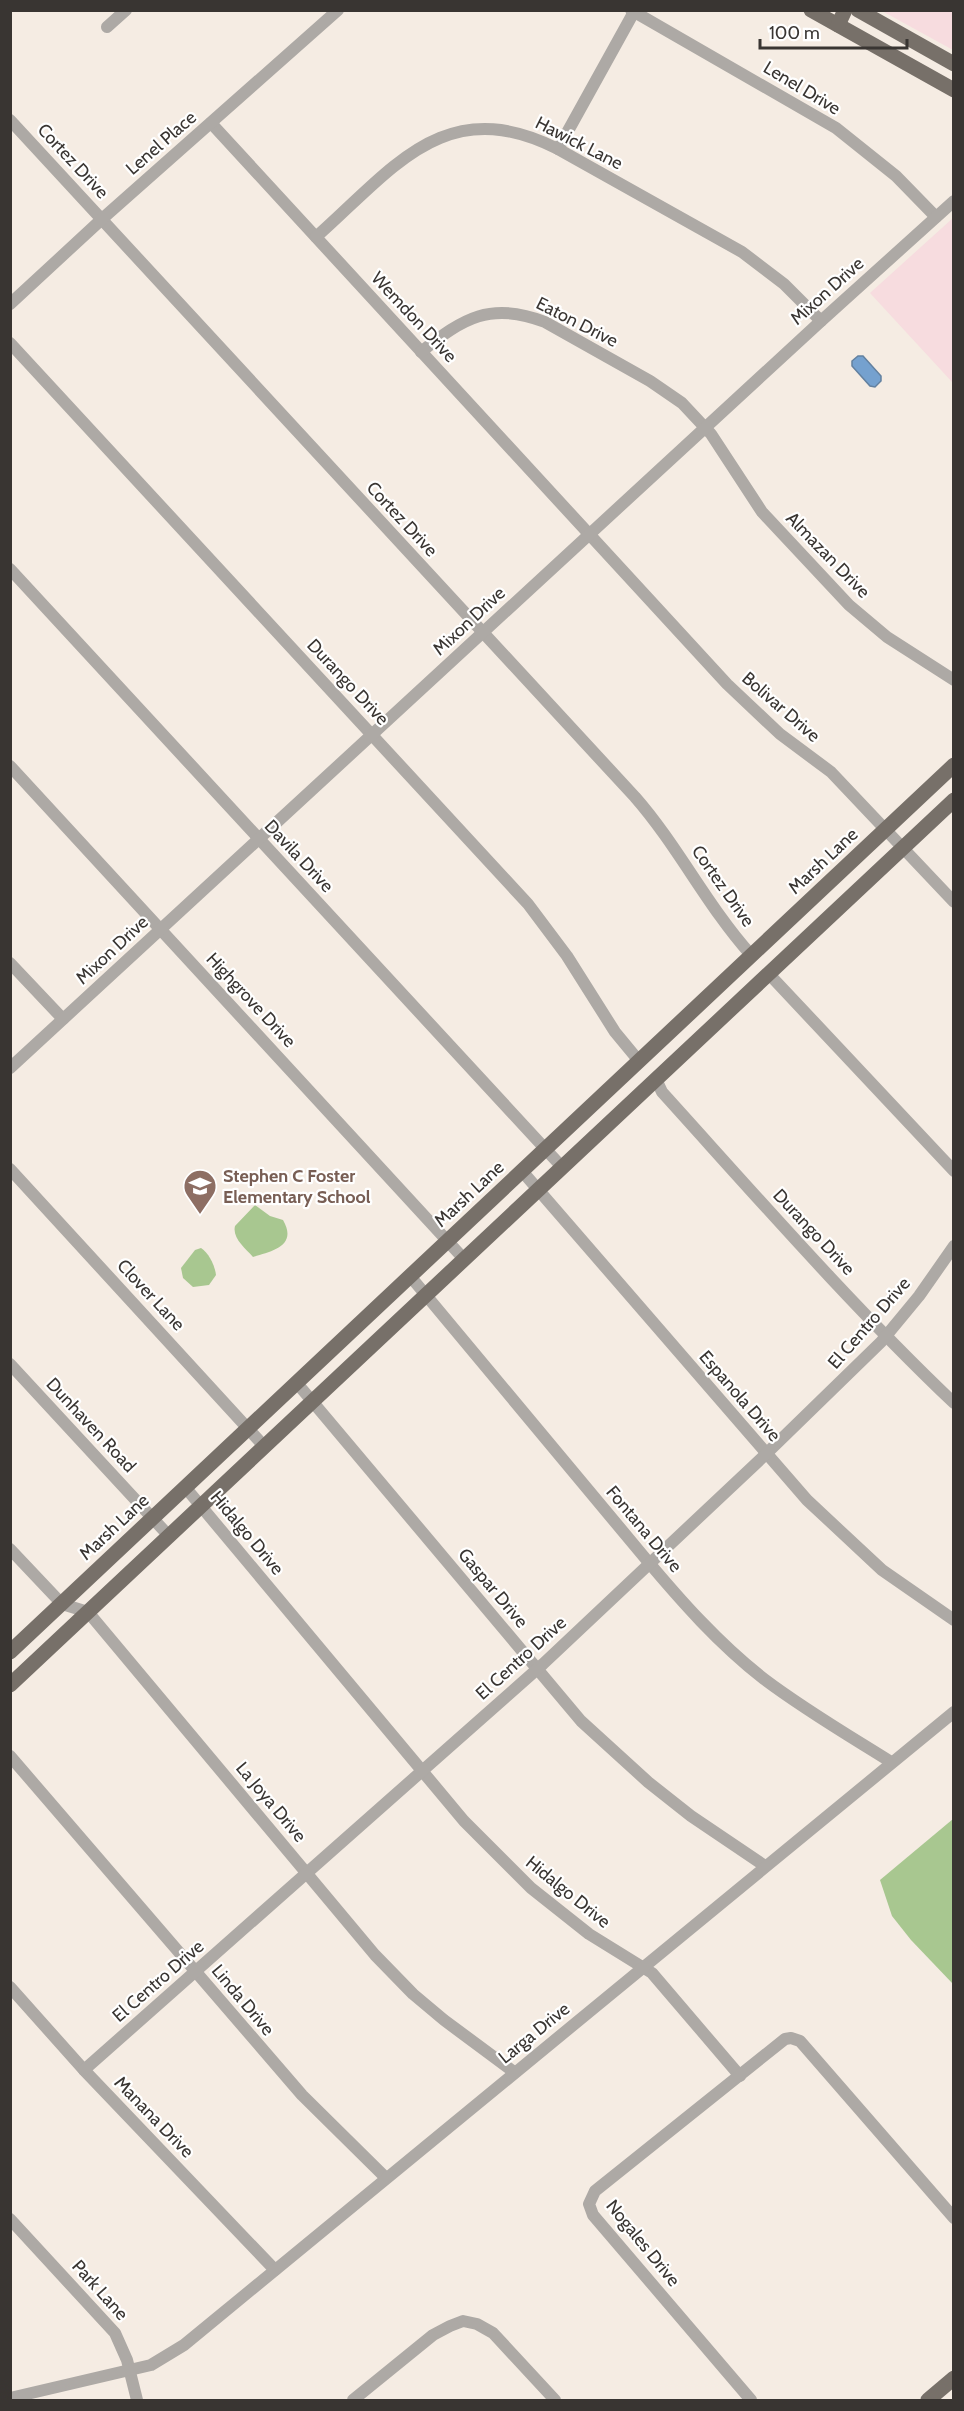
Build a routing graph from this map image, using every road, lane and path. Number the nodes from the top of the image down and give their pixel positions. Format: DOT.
graph roads {
  1 [pos="126,10"];
  2 [pos="338,10"];
  3 [pos="811,10"];
  4 [pos="845,10"];
  5 [pos="858,10"];
  6 [pos="633,11"];
  7 [pos="838,25"];
  8 [pos="107,27"];
  9 [pos="954,64"];
  10 [pos="954,90"];
  11 [pos="10,120"];
  12 [pos="211,123"];
  13 [pos="558,149"];
  14 [pos="954,201"];
  15 [pos="936,217"];
  16 [pos="102,219"];
  17 [pos="316,237"];
  18 [pos="10,304"];
  19 [pos="820,321"];
  20 [pos="10,344"];
  21 [pos="422,352"];
  22 [pos="706,427"];
  23 [pos="590,534"];
  24 [pos="10,569"];
  25 [pos="483,633"];
  26 [pos="954,680"];
  27 [pos="372,735"];
  28 [pos="954,765"];
  29 [pos="10,766"];
  30 [pos="954,800"];
  31 [pos="886,829"];
  32 [pos="259,839"];
  33 [pos="903,847"];
  34 [pos="954,902"];
  35 [pos="161,929"];
  36 [pos="752,955"];
  37 [pos="10,963"];
  38 [pos="768,973"];
  39 [pos="63,1019"];
  40 [pos="639,1061"];
  41 [pos="10,1068"];
  42 [pos="656,1079"];
  43 [pos="546,1149"];
  44 [pos="562,1167"];
  45 [pos="10,1169"];
  46 [pos="522,1171"];
  47 [pos="954,1171"];
  48 [pos="538,1190"];
  49 [pos="448,1240"];
  50 [pos="954,1246"];
  51 [pos="464,1259"];
  52 [pos="410,1276"];
  53 [pos="426,1295"];
  54 [pos="886,1336"];
  55 [pos="10,1364"];
  56 [pos="296,1382"];
  57 [pos="314,1400"];
  58 [pos="954,1403"];
  59 [pos="248,1428"];
  60 [pos="264,1446"];
  61 [pos="766,1454"];
  62 [pos="184,1488"];
  63 [pos="201,1505"];
  64 [pos="152,1518"];
  65 [pos="169,1536"];
  66 [pos="10,1549"];
  67 [pos="650,1564"];
  68 [pos="62,1604"];
  69 [pos="88,1612"];
  70 [pos="954,1620"];
  71 [pos="10,1652"];
  72 [pos="537,1669"];
  73 [pos="10,1685"];
  74 [pos="954,1712"];
  75 [pos="10,1756"];
  76 [pos="891,1762"];
  77 [pos="422,1771"];
  78 [pos="765,1866"];
  79 [pos="307,1874"];
  80 [pos="641,1969"];
  81 [pos="195,1972"];
  82 [pos="10,1987"];
  83 [pos="84,2070"];
  84 [pos="514,2072"];
  85 [pos="740,2076"];
  86 [pos="386,2178"];
  87 [pos="954,2218"];
  88 [pos="10,2219"];
  89 [pos="275,2270"];
  90 [pos="130,2370"];
  91 [pos="954,2378"];
  92 [pos="10,2398"];
  93 [pos="361,2398"];
  94 [pos="935,2398"];
  95 [pos="137,2400"];
  96 [pos="555,2400"];
  97 [pos="751,2400"];
  1 -- 8 [label="street"];
  2 -- 12 [label="street, Lenel Place"];
  3 -- 7 [label="main road"];
  4 -- 7 [label="main road"];
  5 -- 9 [label="main road"];
  6 -- 13 [label="street"];
  6 -- 15 [label="street, Lenel Drive"];
  7 -- 10 [label="main road"];
  11 -- 16 [label="street, Cortez Drive"];
  12 -- 16 [label="street, Lenel Place"];
  12 -- 17 [label="street, Wemdon Drive"];
  13 -- 17 [label="street, Hawick Lane"];
  13 -- 19 [label="street, Hawick Lane"];
  14 -- 15 [label="street, Mixon Drive"];
  15 -- 19 [label="street, Mixon Drive"];
  16 -- 18 [label="street, Lenel Place"];
  16 -- 25 [label="street, Cortez Drive"];
  17 -- 21 [label="street, Wemdon Drive"];
  19 -- 22 [label="street, Mixon Drive"];
  20 -- 27 [label="street, Durango Drive"];
  21 -- 22 [label="street, Eaton Drive"];
  21 -- 23 [label="street, Wemdon Drive"];
  22 -- 23 [label="street, Mixon Drive"];
  22 -- 26 [label="street, Almazan Drive"];
  23 -- 25 [label="street, Mixon Drive"];
  23 -- 31 [label="street, Bolivar Drive"];
  24 -- 32 [label="street, Davila Drive"];
  25 -- 27 [label="street, Mixon Drive"];
  25 -- 36 [label="street, Cortez Drive"];
  27 -- 32 [label="street, Mixon Drive"];
  27 -- 40 [label="street, Durango Drive"];
  28 -- 31 [label="main road, Marsh Lane"];
  29 -- 35 [label="street, Highgrove Drive"];
  30 -- 33 [label="main road"];
  31 -- 33 [label="street, Bolivar Drive"];
  31 -- 36 [label="main road, Marsh Lane"];
  32 -- 35 [label="street, Mixon Drive"];
  32 -- 43 [label="street, Davila Drive"];
  33 -- 34 [label="street, Bolivar Drive"];
  33 -- 38 [label="main road"];
  35 -- 39 [label="street, Mixon Drive"];
  35 -- 49 [label="street, Highgrove Drive"];
  36 -- 38 [label="main road"];
  36 -- 40 [label="main road, Marsh Lane"];
  37 -- 39 [label="street"];
  38 -- 42 [label="main road"];
  38 -- 47 [label="street"];
  39 -- 41 [label="street, Mixon Drive"];
  40 -- 42 [label="main road"];
  40 -- 43 [label="main road, Marsh Lane"];
  42 -- 44 [label="main road"];
  42 -- 54 [label="street, Durango Drive"];
  43 -- 44 [label="street, Davila Drive"];
  43 -- 46 [label="main road, Marsh Lane"];
  44 -- 48 [label="main road"];
  45 -- 59 [label="street, Clover Lane"];
  46 -- 48 [label="street, Espanola Drive"];
  46 -- 49 [label="main road, Marsh Lane"];
  48 -- 51 [label="main road"];
  48 -- 61 [label="street, Espanola Drive"];
  49 -- 51 [label="street, Highgrove Drive"];
  49 -- 52 [label="main road, Marsh Lane"];
  50 -- 54 [label="street, El Centro Drive"];
  51 -- 53 [label="main road"];
  52 -- 53 [label="street, Fontana Drive"];
  52 -- 56 [label="main road, Marsh Lane"];
  53 -- 57 [label="main road"];
  53 -- 67 [label="street, Fontana Drive"];
  54 -- 58 [label="street, Durango Drive"];
  54 -- 61 [label="street, El Centro Drive"];
  55 -- 64 [label="street, Dunhaven Road"];
  56 -- 57 [label="street, Gaspar Drive"];
  56 -- 59 [label="main road, Marsh Lane"];
  57 -- 60 [label="main road"];
  57 -- 72 [label="street, Gaspar Drive"];
  59 -- 60 [label="street, Clover Lane"];
  59 -- 62 [label="main road, Marsh Lane"];
  60 -- 63 [label="main road"];
  61 -- 67 [label="street, El Centro Drive"];
  61 -- 70 [label="street, Espanola Drive"];
  62 -- 63 [label="street, Hidalgo Drive"];
  62 -- 64 [label="main road, Marsh Lane"];
  63 -- 65 [label="main road"];
  63 -- 77 [label="street, Hidalgo Drive"];
  64 -- 65 [label="street, Dunhaven Road"];
  64 -- 68 [label="main road, Marsh Lane"];
  65 -- 69 [label="main road"];
  66 -- 68 [label="street"];
  67 -- 72 [label="street, El Centro Drive"];
  67 -- 76 [label="street, Fontana Drive"];
  68 -- 69 [label="street"];
  68 -- 71 [label="main road, Marsh Lane"];
  69 -- 73 [label="main road"];
  69 -- 79 [label="street, La Joya Drive"];
  72 -- 77 [label="street, El Centro Drive"];
  72 -- 78 [label="street, Gaspar Drive"];
  74 -- 76 [label="street, Larga Drive"];
  75 -- 81 [label="street, Linda Drive"];
  76 -- 78 [label="street, Larga Drive"];
  77 -- 79 [label="street, El Centro Drive"];
  77 -- 80 [label="street, Hidalgo Drive"];
  78 -- 80 [label="street, Larga Drive"];
  79 -- 81 [label="street, El Centro Drive"];
  79 -- 84 [label="street, La Joya Drive"];
  80 -- 84 [label="street, Larga Drive"];
  80 -- 85 [label="street, Hidalgo Drive"];
  81 -- 83 [label="street, El Centro Drive"];
  81 -- 86 [label="street, Linda Drive"];
  82 -- 83 [label="street, Manana Drive"];
  83 -- 89 [label="street, Manana Drive"];
  84 -- 86 [label="street, Larga Drive"];
  85 -- 87 [label="street"];
  85 -- 97 [label="street, Nogales Drive"];
  86 -- 89 [label="street, Larga Drive"];
  88 -- 90 [label="street, Park Lane"];
  89 -- 90 [label="street, Larga Drive"];
  90 -- 92 [label="street, Larga Drive"];
  90 -- 95 [label="street, Park Lane"];
  91 -- 94 [label="main road"];
  93 -- 96 [label="street"];
}
